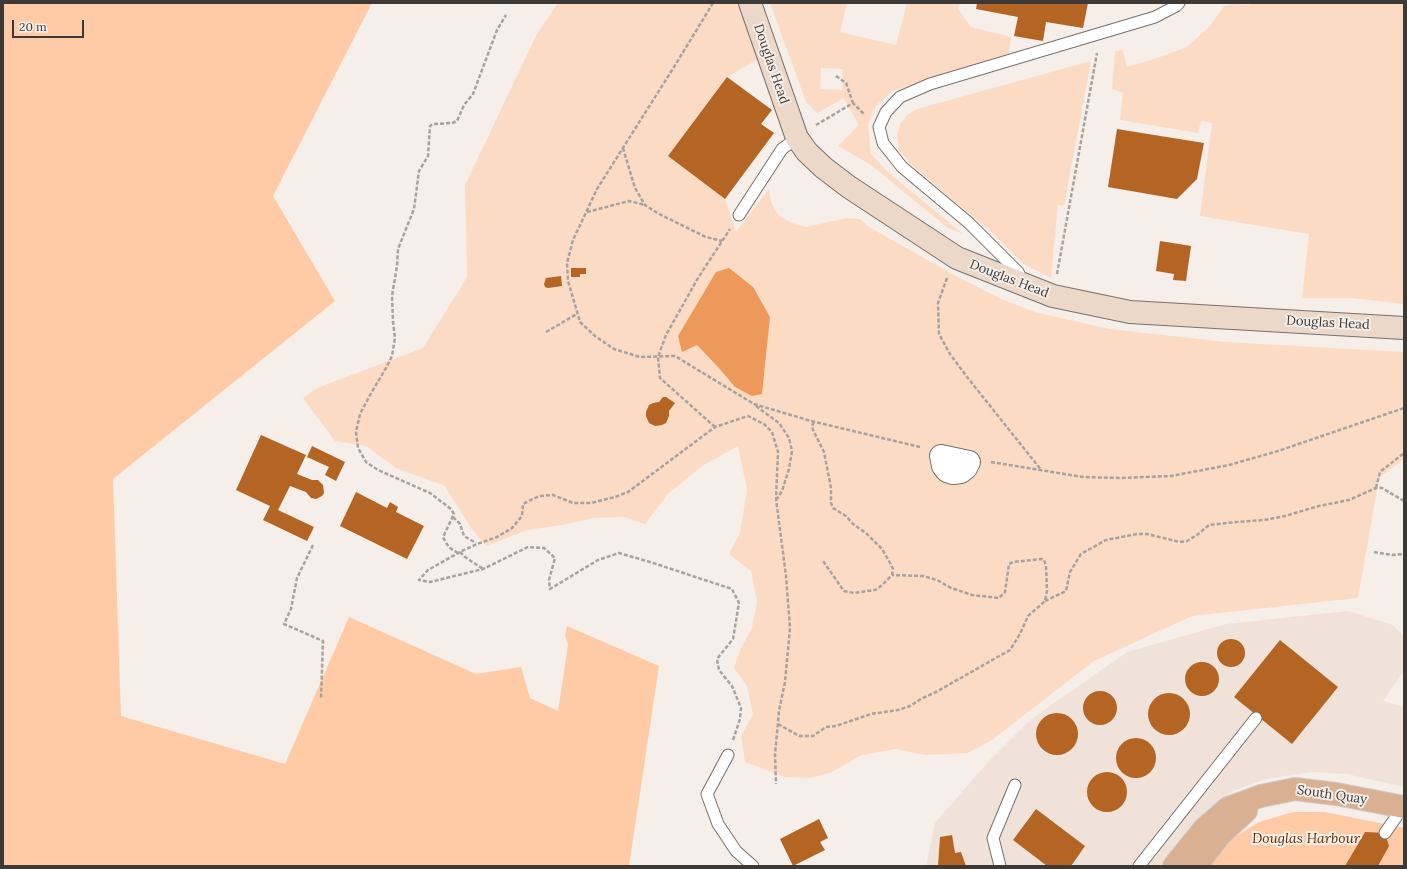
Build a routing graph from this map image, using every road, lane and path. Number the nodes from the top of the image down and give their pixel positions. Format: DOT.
graph roads {
  1 [pos="712,3"];
  2 [pos="750,3"];
  3 [pos="1179,3"];
  4 [pos="506,15"];
  5 [pos="1101,33"];
  6 [pos="836,76"];
  7 [pos="852,103"];
  8 [pos="879,127"];
  9 [pos="805,133"];
  10 [pos="623,148"];
  11 [pos="645,205"];
  12 [pos="587,212"];
  13 [pos="739,215"];
  14 [pos="722,241"];
  15 [pos="944,285"];
  16 [pos="1024,285"];
  17 [pos="1053,296"];
  18 [pos="577,314"];
  19 [pos="1404,328"];
  20 [pos="546,332"];
  21 [pos="658,357"];
  22 [pos="754,404"];
  23 [pos="1404,408"];
  24 [pos="814,422"];
  25 [pos="715,427"];
  26 [pos="926,449"];
  27 [pos="1404,453"];
  28 [pos="978,462"];
  29 [pos="1042,471"];
  30 [pos="1376,488"];
  31 [pos="776,499"];
  32 [pos="1404,501"];
  33 [pos="453,517"];
  34 [pos="477,544"];
  35 [pos="313,545"];
  36 [pos="459,552"];
  37 [pos="1374,552"];
  38 [pos="1403,554"];
  39 [pos="823,561"];
  40 [pos="483,569"];
  41 [pos="892,575"];
  42 [pos="1045,601"];
  43 [pos="320,699"];
  44 [pos="1256,718"];
  45 [pos="778,724"];
  46 [pos="728,755"];
  47 [pos="776,784"];
  48 [pos="1015,785"];
  49 [pos="1261,796"];
  50 [pos="1404,807"];
  51 [pos="1388,829"];
  52 [pos="753,866"];
  53 [pos="1000,866"];
  54 [pos="1139,866"];
  55 [pos="1174,866"];
  56 [pos="1196,866"];
  1 -- 10 [label="path"];
  2 -- 9 [label="main road, Douglas Head"];
  3 -- 5 [label="lane"];
  4 -- 33 [label="path"];
  5 -- 8 [label="lane"];
  5 -- 17 [label="path"];
  6 -- 7 [label="path"];
  7 -- 8 [label="path"];
  7 -- 9 [label="path"];
  8 -- 16 [label="lane"];
  9 -- 13 [label="lane"];
  9 -- 16 [label="main road, Douglas Head"];
  10 -- 11 [label="path"];
  10 -- 12 [label="path"];
  11 -- 12 [label="path"];
  11 -- 14 [label="path"];
  12 -- 18 [label="path"];
  13 -- 14 [label="path"];
  14 -- 21 [label="path"];
  15 -- 29 [label="path"];
  16 -- 17 [label="main road, Douglas Head"];
  17 -- 19 [label="main road, Douglas Head"];
  18 -- 20 [label="path"];
  18 -- 21 [label="path"];
  21 -- 22 [label="path"];
  21 -- 25 [label="path"];
  22 -- 24 [label="path"];
  22 -- 31 [label="path"];
  23 -- 29 [label="path"];
  24 -- 26 [label="path"];
  24 -- 41 [label="path"];
  25 -- 31 [label="path"];
  25 -- 34 [label="path"];
  27 -- 30 [label="path"];
  28 -- 29 [label="path"];
  30 -- 32 [label="path"];
  30 -- 42 [label="path"];
  31 -- 45 [label="path"];
  33 -- 34 [label="path"];
  33 -- 36 [label="path"];
  34 -- 36 [label="path"];
  35 -- 43 [label="path"];
  36 -- 40 [label="path"];
  36 -- 40 [label="path"];
  37 -- 38 [label="path"];
  39 -- 41 [label="path"];
  40 -- 46 [label="path"];
  41 -- 42 [label="path"];
  42 -- 45 [label="path"];
  44 -- 54 [label="lane"];
  45 -- 47 [label="path"];
  46 -- 52 [label="lane"];
  48 -- 53 [label="lane"];
  49 -- 50 [label="main road, South Quay"];
  49 -- 55 [label="main road, South Quay"];
  49 -- 56 [label="main road"];
  50 -- 51 [label="lane"];
}
